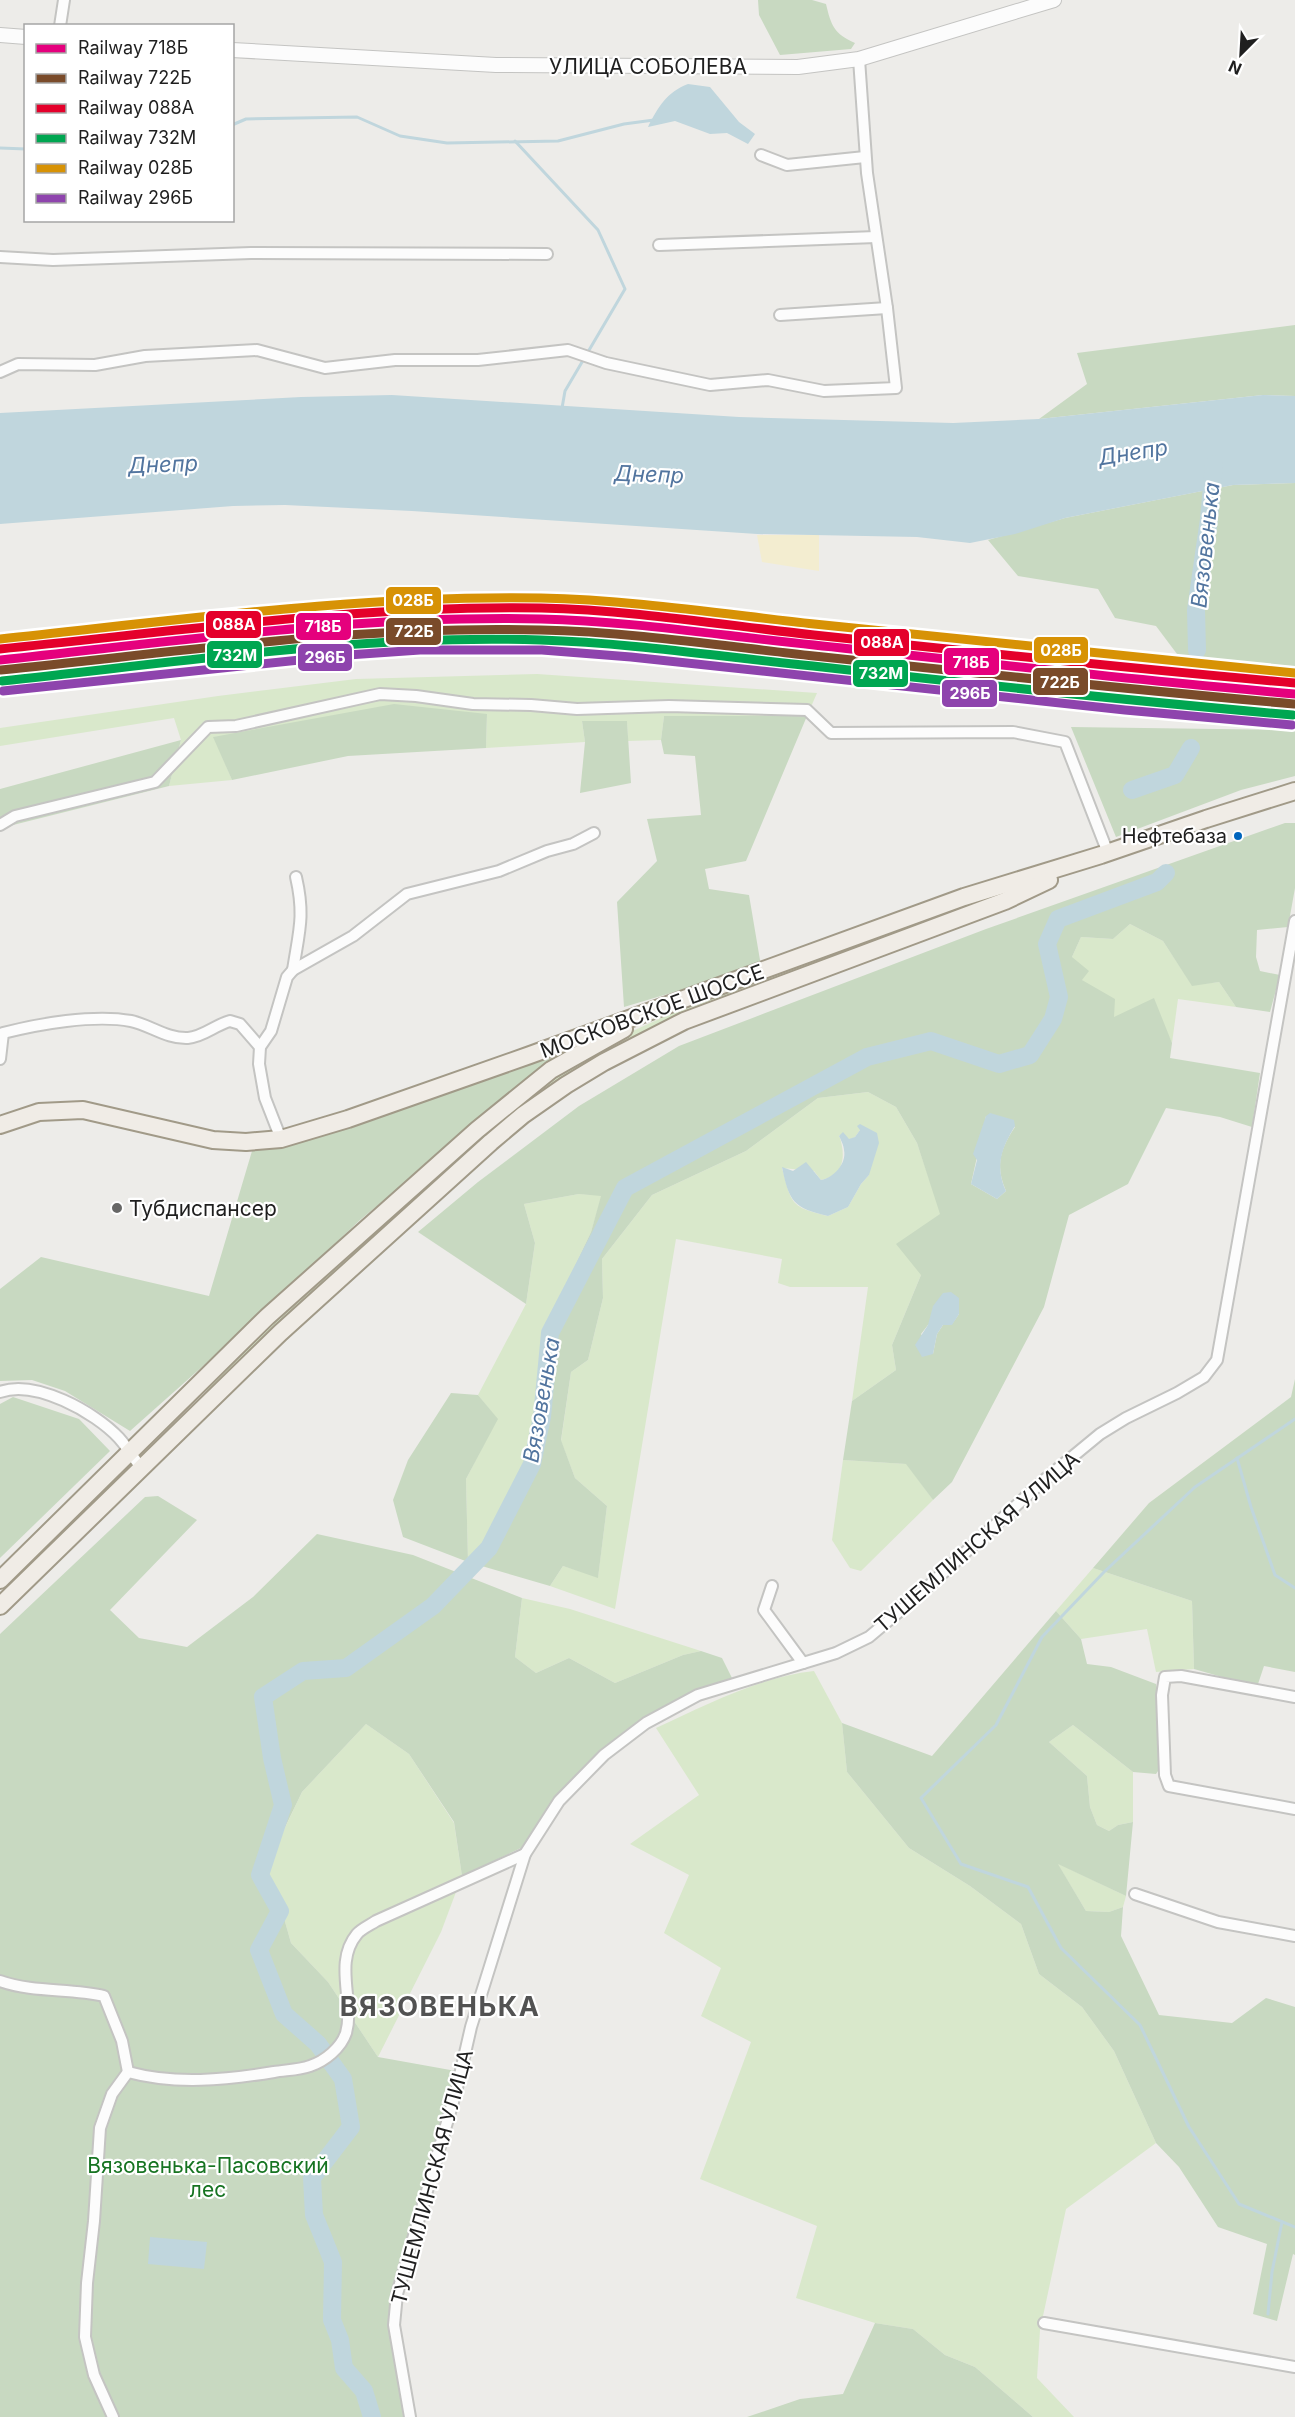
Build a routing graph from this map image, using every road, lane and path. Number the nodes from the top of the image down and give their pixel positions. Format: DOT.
graph roads {
  1 [pos="64,0"];
  2 [pos="1054,0"];
  3 [pos="60,24"];
  4 [pos="0,35"];
  5 [pos="24,37"];
  6 [pos="234,50"];
  7 [pos="859,59"];
  8 [pos="761,155"];
  9 [pos="866,157"];
  10 [pos="876,237"];
  11 [pos="660,245"];
  12 [pos="547,254"];
  13 [pos="0,257"];
  14 [pos="887,308"];
  15 [pos="780,315"];
  16 [pos="0,372"];
  17 [pos="1295,791"];
  18 [pos="0,825"];
  19 [pos="594,833"];
  20 [pos="1105,854"];
  21 [pos="296,877"];
  22 [pos="1295,921"];
  23 [pos="293,970"];
  24 [pos="692,995"];
  25 [pos="1,1034"];
  26 [pos="260,1047"];
  27 [pos="0,1059"];
  28 [pos="0,1125"];
  29 [pos="281,1139"];
  30 [pos="0,1392"];
  31 [pos="130,1451"];
  32 [pos="141,1468"];
  33 [pos="0,1580"];
  34 [pos="772,1586"];
  35 [pos="0,1606"];
  36 [pos="803,1663"];
  37 [pos="1295,1697"];
  38 [pos="1295,1809"];
  39 [pos="525,1854"];
  40 [pos="1136,1894"];
  41 [pos="1295,1936"];
  42 [pos="0,1981"];
  43 [pos="128,2072"];
  44 [pos="1044,2323"];
  45 [pos="1295,2367"];
  46 [pos="113,2417"];
  47 [pos="410,2417"];
  1 -- 3 [label="street"];
  2 -- 7 [label="street, УЛИЦА СОБОЛЕВА"];
  4 -- 5 [label="street"];
  6 -- 7 [label="street, УЛИЦА СОБОЛЕВА"];
  7 -- 9 [label="street"];
  8 -- 9 [label="street"];
  9 -- 10 [label="street"];
  10 -- 11 [label="street"];
  10 -- 14 [label="street"];
  12 -- 13 [label="street"];
  14 -- 15 [label="street"];
  14 -- 16 [label="street"];
  17 -- 20 [label="main road, МОСКОВСКОЕ ШОССЕ"];
  18 -- 20 [label="street"];
  19 -- 23 [label="street"];
  20 -- 24 [label="main road, МОСКОВСКОЕ ШОССЕ"];
  20 -- 32 [label="main road"];
  21 -- 23 [label="street"];
  22 -- 36 [label="street, ТУШЕМЛИНСКАЯ УЛИЦА"];
  23 -- 26 [label="street"];
  24 -- 29 [label="main road, МОСКОВСКОЕ ШОССЕ"];
  24 -- 31 [label="main road"];
  25 -- 26 [label="street"];
  25 -- 27 [label="street"];
  26 -- 29 [label="street"];
  28 -- 29 [label="main road, МОСКОВСКОЕ ШОССЕ"];
  30 -- 31 [label="street"];
  31 -- 32 [label="street"];
  31 -- 33 [label="main road"];
  32 -- 35 [label="main road"];
  34 -- 36 [label="street"];
  36 -- 39 [label="street, ТУШЕМЛИНСКАЯ УЛИЦА"];
  37 -- 38 [label="street"];
  39 -- 43 [label="street"];
  39 -- 47 [label="street, ТУШЕМЛИНСКАЯ УЛИЦА"];
  40 -- 41 [label="street"];
  42 -- 43 [label="street"];
  43 -- 46 [label="street"];
  44 -- 45 [label="street"];
}
